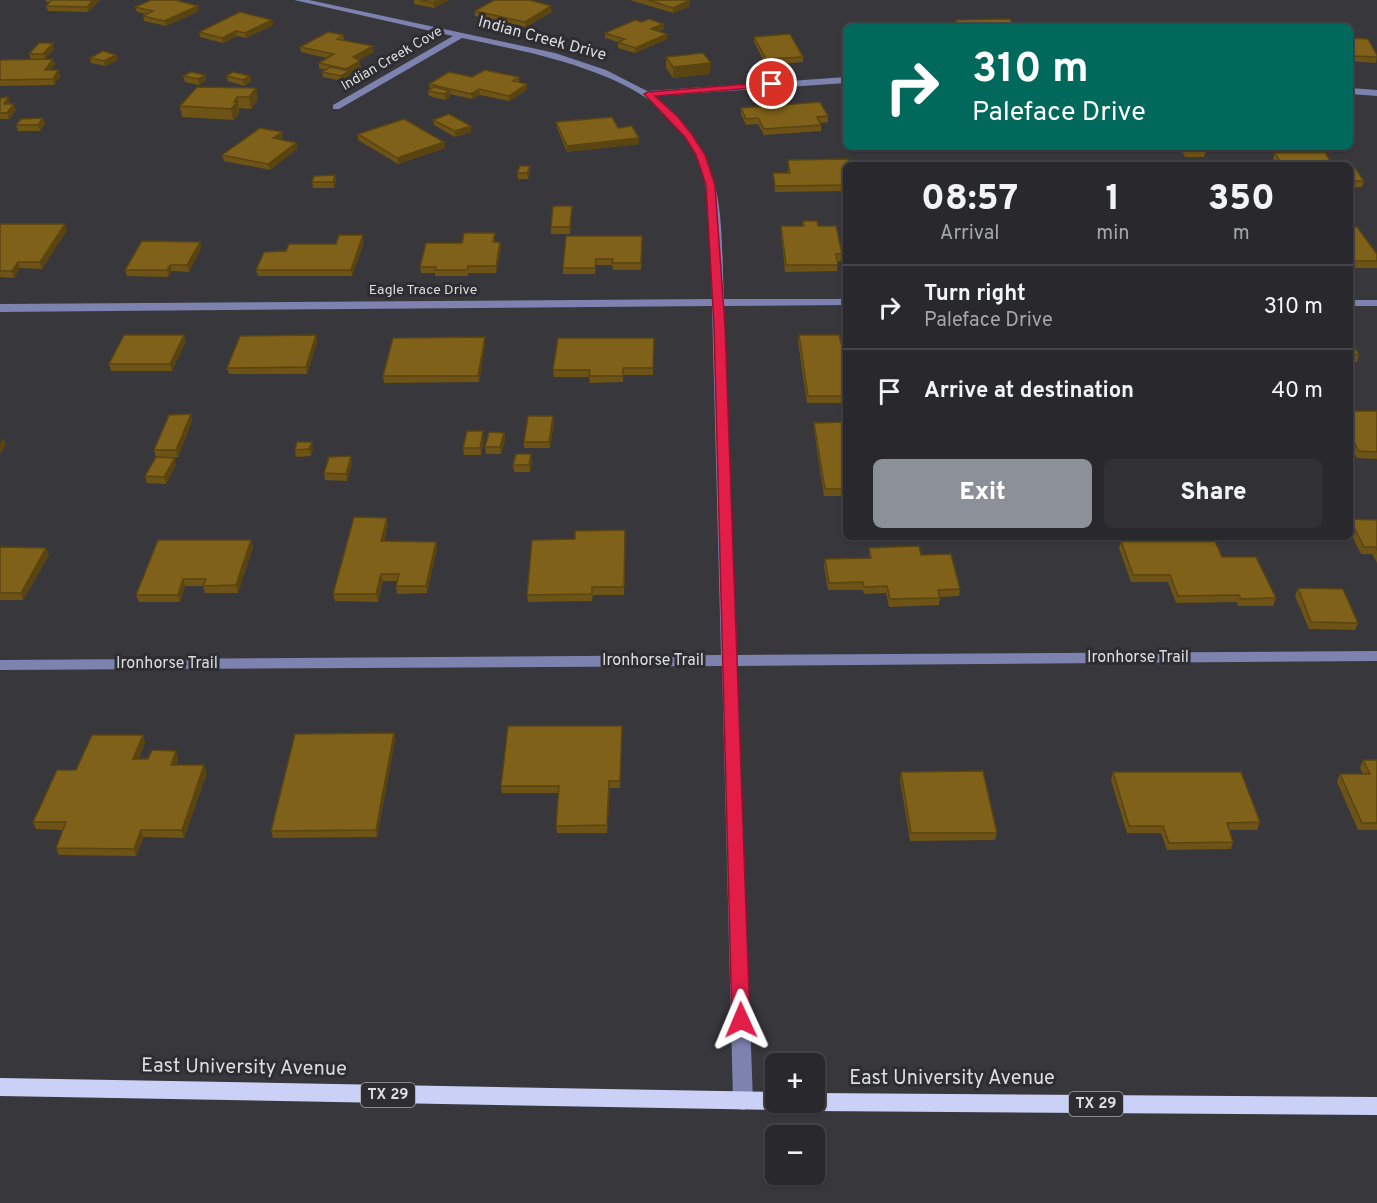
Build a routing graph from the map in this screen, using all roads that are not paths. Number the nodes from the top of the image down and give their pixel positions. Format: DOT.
graph roads {
  1 [pos="297,0"];
  2 [pos="461,35"];
  3 [pos="843,81"];
  4 [pos="1353,91"];
  5 [pos="1377,93"];
  6 [pos="648,94"];
  7 [pos="336,107"];
  8 [pos="718,302"];
  9 [pos="843,302"];
  10 [pos="1353,303"];
  11 [pos="1377,303"];
  12 [pos="0,308"];
  13 [pos="1377,656"];
  14 [pos="731,661"];
  15 [pos="0,665"];
  16 [pos="0,1088"];
  17 [pos="743,1101"];
  18 [pos="765,1101"];
  19 [pos="825,1102"];
  20 [pos="1377,1106"];
  1 -- 2 [label="street, Indian Creek Drive"];
  2 -- 6 [label="street, Indian Creek Drive"];
  2 -- 7 [label="street, Indian Creek Cove"];
  3 -- 6 [label="street"];
  4 -- 5 [label="street"];
  6 -- 8 [label="street, Indian Creek Drive"];
  8 -- 9 [label="street, Eagle Trace Drive"];
  8 -- 12 [label="street, Eagle Trace Drive"];
  8 -- 14 [label="street, Indian Creek Drive"];
  10 -- 11 [label="street"];
  13 -- 14 [label="street, Ironhorse Trail"];
  14 -- 15 [label="street, Ironhorse Trail"];
  14 -- 17 [label="street, Indian Creek Drive"];
  16 -- 17 [label="main road, East University Avenue / TX 29"];
  17 -- 18 [label="main road, East University Avenue / TX 29"];
  19 -- 20 [label="main road, East University Avenue / TX 29"];
}
